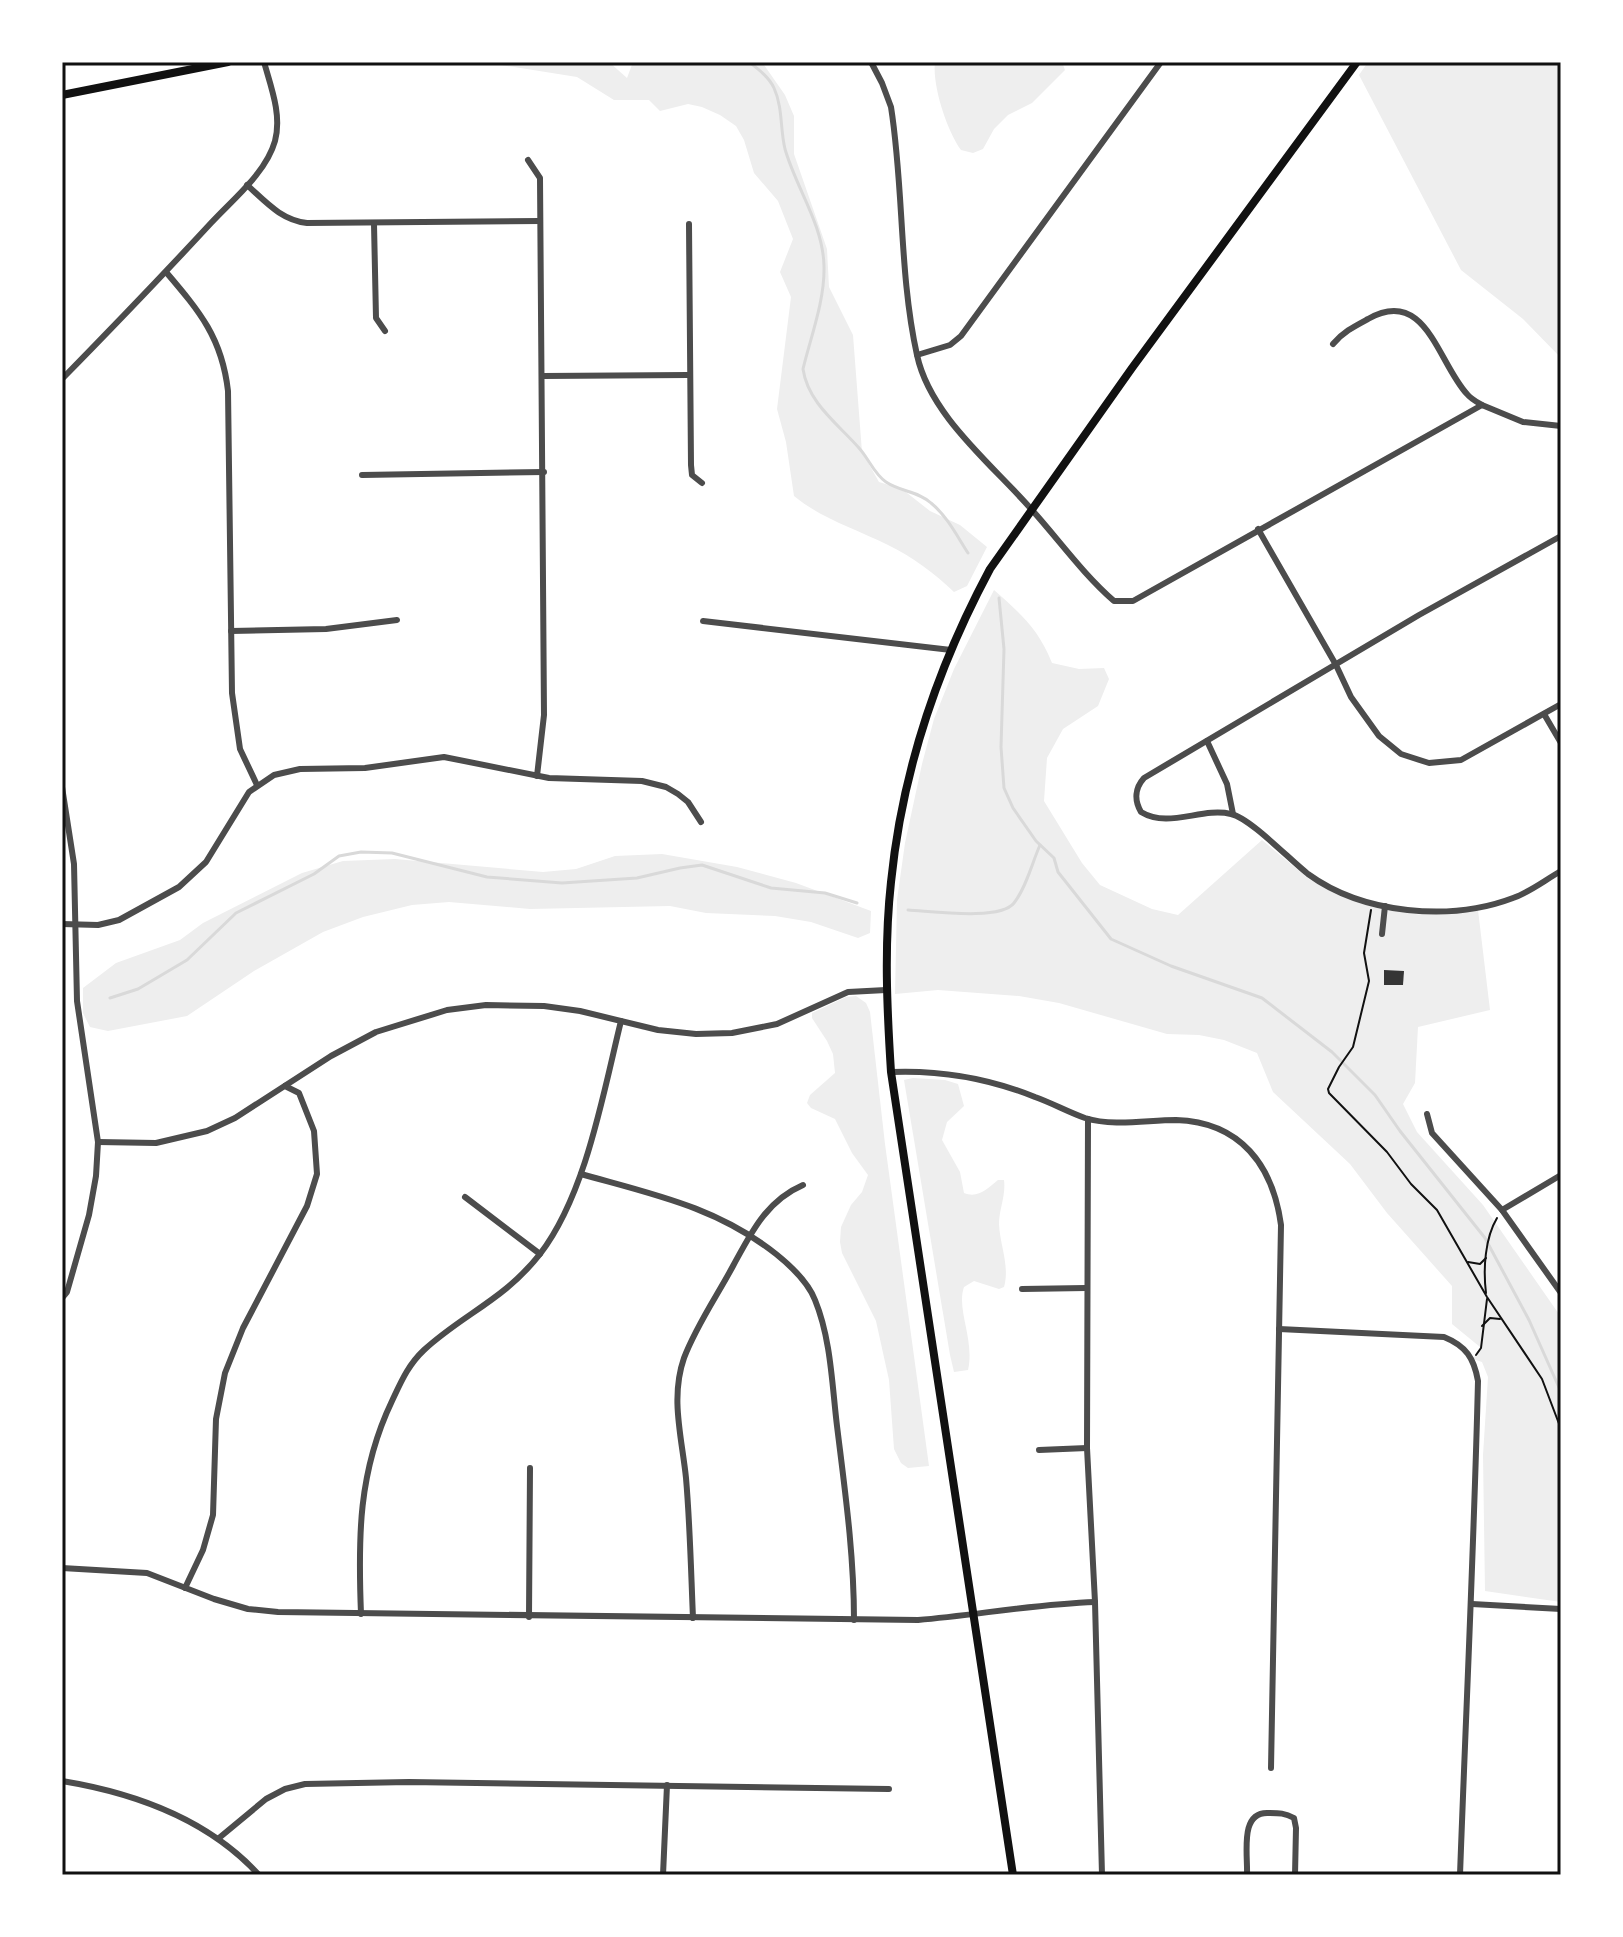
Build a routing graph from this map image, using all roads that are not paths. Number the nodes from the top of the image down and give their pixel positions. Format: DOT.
graph roads {
  1 [pos="228,62"];
  2 [pos="264,62"];
  3 [pos="871,62"];
  4 [pos="1161,62"];
  5 [pos="1357,62"];
  6 [pos="62,95"];
  7 [pos="528,160"];
  8 [pos="247,185"];
  9 [pos="540,221"];
  10 [pos="374,224"];
  11 [pos="689,224"];
  12 [pos="166,272"];
  13 [pos="385,331"];
  14 [pos="1333,344"];
  15 [pos="917,355"];
  16 [pos="688,375"];
  17 [pos="543,376"];
  18 [pos="62,379"];
  19 [pos="1482,405"];
  20 [pos="1561,426"];
  21 [pos="544,472"];
  22 [pos="362,475"];
  23 [pos="702,483"];
  24 [pos="1032,509"];
  25 [pos="1258,529"];
  26 [pos="1561,536"];
  27 [pos="397,620"];
  28 [pos="703,621"];
  29 [pos="231,631"];
  30 [pos="951,650"];
  31 [pos="1336,665"];
  32 [pos="1561,704"];
  33 [pos="1544,714"];
  34 [pos="1207,741"];
  35 [pos="1561,743"];
  36 [pos="537,776"];
  37 [pos="257,785"];
  38 [pos="62,787"];
  39 [pos="1233,814"];
  40 [pos="701,822"];
  41 [pos="1561,871"];
  42 [pos="1385,906"];
  43 [pos="62,924"];
  44 [pos="75,924"];
  45 [pos="1382,934"];
  46 [pos="1561,974"];
  47 [pos="1561,983"];
  48 [pos="886,990"];
  49 [pos="621,1021"];
  50 [pos="891,1072"];
  51 [pos="285,1086"];
  52 [pos="1427,1114"];
  53 [pos="1088,1119"];
  54 [pos="98,1142"];
  55 [pos="581,1174"];
  56 [pos="1561,1175"];
  57 [pos="803,1185"];
  58 [pos="465,1197"];
  59 [pos="1502,1210"];
  60 [pos="751,1234"];
  61 [pos="540,1254"];
  62 [pos="1086,1288"];
  63 [pos="1022,1289"];
  64 [pos="1561,1293"];
  65 [pos="62,1298"];
  66 [pos="1279,1329"];
  67 [pos="1087,1448"];
  68 [pos="1039,1450"];
  69 [pos="530,1468"];
  70 [pos="62,1568"];
  71 [pos="185,1588"];
  72 [pos="1095,1602"];
  73 [pos="1472,1604"];
  74 [pos="1561,1609"];
  75 [pos="361,1614"];
  76 [pos="974,1615"];
  77 [pos="529,1617"];
  78 [pos="693,1618"];
  79 [pos="854,1620"];
  80 [pos="1271,1768"];
  81 [pos="62,1781"];
  82 [pos="667,1785"];
  83 [pos="889,1789"];
  84 [pos="219,1838"];
  85 [pos="259,1875"];
  86 [pos="663,1875"];
  87 [pos="1013,1875"];
  88 [pos="1102,1875"];
  89 [pos="1247,1875"];
  90 [pos="1295,1875"];
  91 [pos="1460,1875"];
  1 -- 6 [label="main road"];
  2 -- 8 [label="street"];
  3 -- 15 [label="street"];
  4 -- 15 [label="street"];
  5 -- 24 [label="main road"];
  7 -- 9 [label="street"];
  8 -- 10 [label="street"];
  8 -- 12 [label="street"];
  9 -- 10 [label="street"];
  9 -- 17 [label="street"];
  10 -- 13 [label="street"];
  11 -- 16 [label="street"];
  12 -- 18 [label="street"];
  12 -- 29 [label="street"];
  14 -- 19 [label="street"];
  15 -- 24 [label="street"];
  16 -- 17 [label="street"];
  16 -- 23 [label="street"];
  17 -- 21 [label="street"];
  19 -- 20 [label="street"];
  19 -- 25 [label="street"];
  21 -- 22 [label="street"];
  21 -- 36 [label="street"];
  24 -- 25 [label="street"];
  24 -- 30 [label="main road"];
  25 -- 31 [label="street"];
  26 -- 31 [label="street"];
  27 -- 29 [label="street"];
  28 -- 30 [label="street"];
  29 -- 37 [label="street"];
  30 -- 48 [label="main road"];
  31 -- 33 [label="street"];
  31 -- 34 [label="street"];
  32 -- 33 [label="street"];
  33 -- 35 [label="street"];
  34 -- 39 [label="street"];
  34 -- 39 [label="street"];
  36 -- 37 [label="street"];
  36 -- 40 [label="street"];
  37 -- 44 [label="street"];
  38 -- 44 [label="street"];
  39 -- 42 [label="street"];
  41 -- 42 [label="street"];
  42 -- 45 [label="street"];
  43 -- 44 [label="street"];
  44 -- 54 [label="street"];
  46 -- 47 [label="street"];
  48 -- 49 [label="street"];
  48 -- 50 [label="main road"];
  49 -- 51 [label="street"];
  49 -- 55 [label="street"];
  50 -- 53 [label="street"];
  50 -- 76 [label="main road"];
  51 -- 54 [label="street"];
  51 -- 71 [label="street"];
  52 -- 59 [label="street"];
  53 -- 62 [label="street"];
  53 -- 66 [label="street"];
  54 -- 65 [label="street"];
  55 -- 60 [label="street"];
  55 -- 61 [label="street"];
  56 -- 59 [label="street"];
  57 -- 60 [label="street"];
  58 -- 61 [label="street"];
  59 -- 64 [label="street"];
  60 -- 78 [label="street"];
  60 -- 79 [label="street"];
  61 -- 75 [label="street"];
  62 -- 63 [label="street"];
  62 -- 67 [label="street"];
  66 -- 73 [label="street"];
  66 -- 80 [label="street"];
  67 -- 68 [label="street"];
  67 -- 72 [label="street"];
  69 -- 77 [label="street"];
  70 -- 71 [label="street"];
  71 -- 75 [label="street"];
  72 -- 76 [label="street"];
  72 -- 88 [label="street"];
  73 -- 74 [label="street"];
  73 -- 91 [label="street"];
  75 -- 77 [label="street"];
  76 -- 79 [label="street"];
  76 -- 87 [label="main road"];
  77 -- 78 [label="street"];
  78 -- 79 [label="street"];
  81 -- 84 [label="street"];
  82 -- 83 [label="street"];
  82 -- 84 [label="street"];
  82 -- 86 [label="street"];
  84 -- 85 [label="street"];
  89 -- 90 [label="street"];
}
